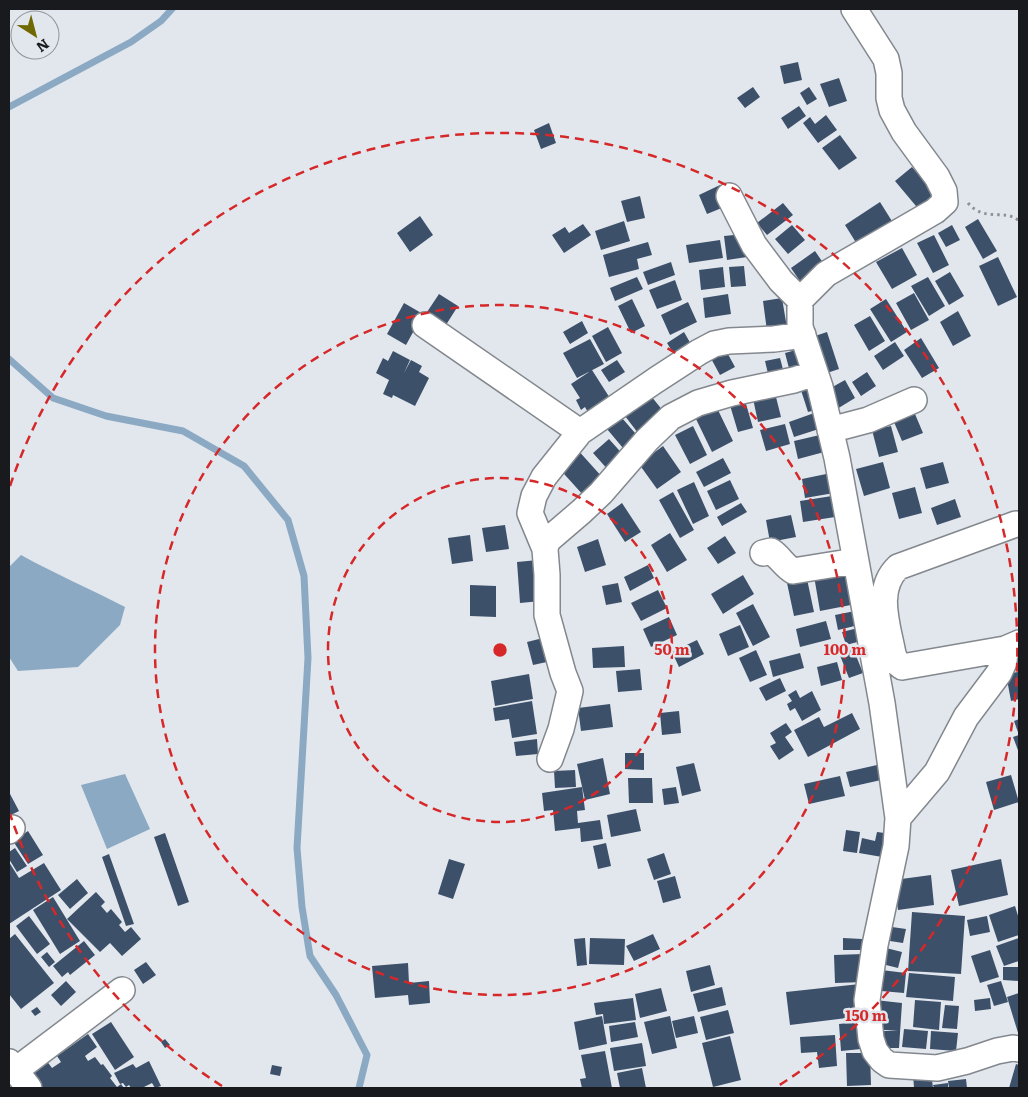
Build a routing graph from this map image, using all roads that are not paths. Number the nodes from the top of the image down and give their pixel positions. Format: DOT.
graph roads {
  1 [pos="854,9"];
  2 [pos="729,196"];
  3 [pos="800,300"];
  4 [pos="425,325"];
  5 [pos="803,335"];
  6 [pos="815,373"];
  7 [pos="914,400"];
  8 [pos="830,430"];
  9 [pos="580,432"];
  10 [pos="1016,524"];
  11 [pos="545,549"];
  12 [pos="763,553"];
  13 [pos="855,561"];
  14 [pos="1012,646"];
  15 [pos="550,759"];
  16 [pos="898,818"];
  17 [pos="122,990"];
  18 [pos="1019,1050"];
  19 [pos="18,1074"];
  1 -- 3 [label="street"];
  2 -- 3 [label="street"];
  3 -- 5 [label="street"];
  4 -- 9 [label="street"];
  5 -- 6 [label="street"];
  5 -- 9 [label="street"];
  6 -- 8 [label="street"];
  6 -- 11 [label="street"];
  7 -- 8 [label="street"];
  8 -- 13 [label="street"];
  9 -- 11 [label="street"];
  10 -- 14 [label="street"];
  11 -- 15 [label="street"];
  12 -- 13 [label="street"];
  13 -- 16 [label="street"];
  14 -- 16 [label="street"];
  16 -- 18 [label="street"];
  17 -- 19 [label="street"];
}
